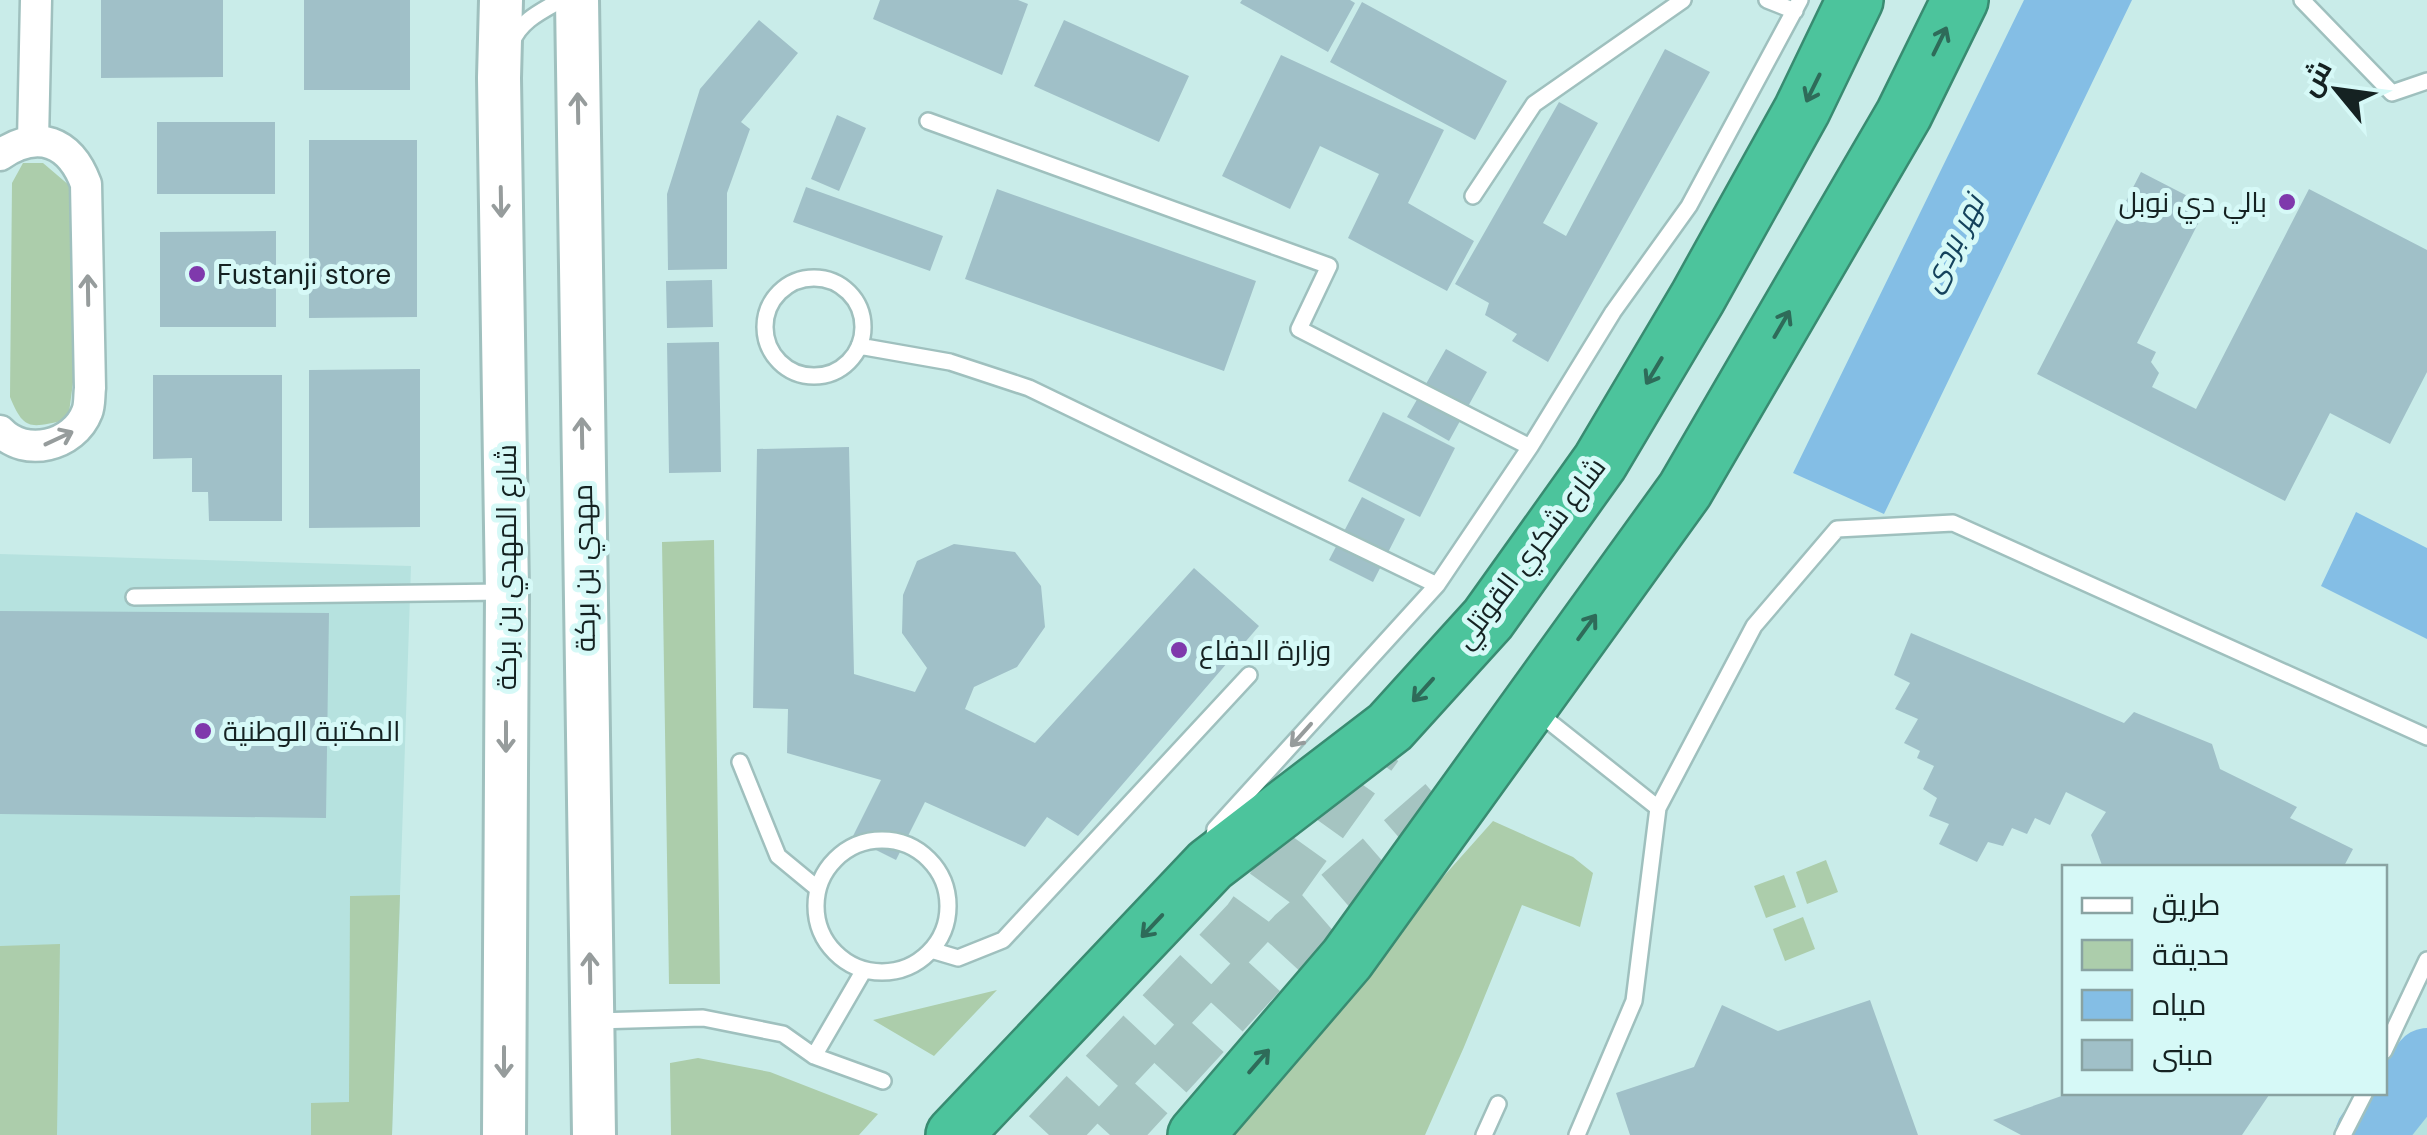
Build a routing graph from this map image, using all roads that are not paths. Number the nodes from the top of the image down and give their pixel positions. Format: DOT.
graph roads {
  1 [pos="36,0"];
  2 [pos="501,0"];
  3 [pos="561,0"];
  4 [pos="576,0"];
  5 [pos="1682,0"];
  6 [pos="1767,0"];
  7 [pos="1855,0"];
  8 [pos="1960,0"];
  9 [pos="2302,0"];
  10 [pos="1798,6"];
  11 [pos="499,78"];
  12 [pos="2427,81"];
  13 [pos="928,121"];
  14 [pos="33,141"];
  15 [pos="0,155"];
  16 [pos="1473,196"];
  17 [pos="859,346"];
  18 [pos="0,431"];
  19 [pos="1530,448"];
  20 [pos="1437,585"];
  21 [pos="508,592"];
  22 [pos="134,597"];
  23 [pos="1249,676"];
  24 [pos="1530,706"];
  25 [pos="2427,737"];
  26 [pos="740,762"];
  27 [pos="1658,808"];
  28 [pos="1210,865"];
  29 [pos="818,889"];
  30 [pos="932,950"];
  31 [pos="2427,960"];
  32 [pos="864,970"];
  33 [pos="591,1021"];
  34 [pos="2387,1045"];
  35 [pos="814,1056"];
  36 [pos="883,1081"];
  37 [pos="2363,1095"];
  38 [pos="1498,1104"];
  39 [pos="504,1135"];
  40 [pos="594,1135"];
  41 [pos="954,1135"];
  42 [pos="1196,1135"];
  43 [pos="1484,1135"];
  44 [pos="1578,1135"];
  45 [pos="2343,1135"];
  1 -- 14 [label="street"];
  2 -- 11 [label="main road, شارع المهدي بن بركة"];
  3 -- 11 [label="lane"];
  33 -- 4 [label="main road, مهدي بن بركة, one-way"];
  5 -- 16 [label="lane"];
  6 -- 10 [label="lane"];
  7 -- 28 [label="highway, شارع شكري القوتلي, one-way"];
  24 -- 8 [label="highway, one-way"];
  9 -- 12 [label="lane"];
  10 -- 19 [label="lane"];
  11 -- 21 [label="main road, شارع المهدي بن بركة, one-way"];
  13 -- 19 [label="lane"];
  14 -- 15 [label="street"];
  18 -- 14 [label="street, one-way"];
  17 -- 17 [label="lane"];
  17 -- 20 [label="lane"];
  19 -- 20 [label="lane"];
  20 -- 28 [label="lane, one-way"];
  21 -- 22 [label="lane"];
  21 -- 39 [label="main road, شارع المهدي بن بركة, one-way"];
  23 -- 30 [label="lane"];
  24 -- 27 [label="lane"];
  42 -- 24 [label="highway, one-way"];
  25 -- 27 [label="lane"];
  26 -- 29 [label="lane"];
  27 -- 44 [label="lane"];
  28 -- 41 [label="highway, شارع شكري القوتلي, one-way"];
  29 -- 30 [label="lane"];
  29 -- 32 [label="lane"];
  30 -- 32 [label="lane"];
  31 -- 34 [label="lane"];
  32 -- 35 [label="lane"];
  33 -- 35 [label="lane"];
  33 -- 40 [label="main road, مهدي بن بركة"];
  35 -- 36 [label="lane"];
  37 -- 45 [label="lane"];
  38 -- 43 [label="lane"];
}
